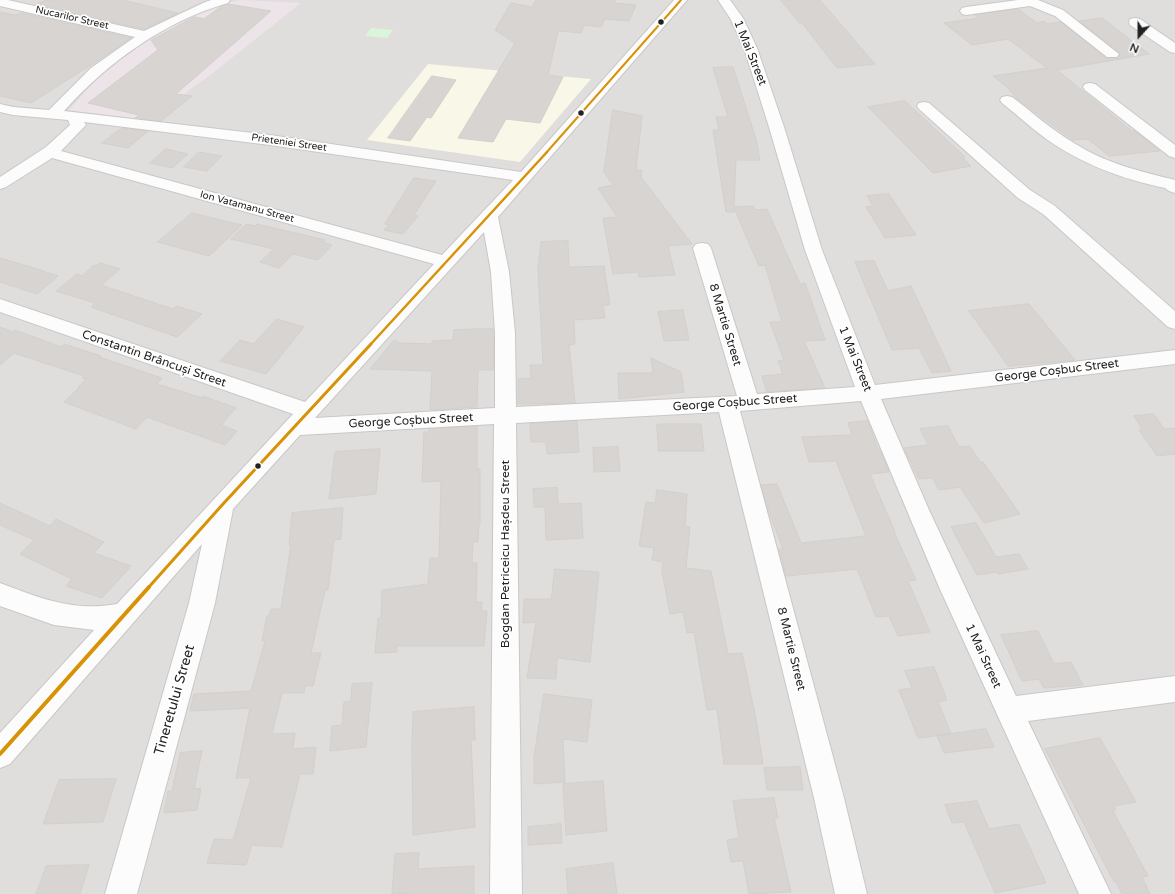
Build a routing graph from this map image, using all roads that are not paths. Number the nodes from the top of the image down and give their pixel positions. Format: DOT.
graph roads {
  1 [pos="224,0"];
  2 [pos="681,0"];
  3 [pos="724,0"];
  4 [pos="1029,1"];
  5 [pos="0,2"];
  6 [pos="966,11"];
  7 [pos="1135,22"];
  8 [pos="145,35"];
  9 [pos="1175,50"];
  10 [pos="1112,54"];
  11 [pos="1090,88"];
  12 [pos="1007,100"];
  13 [pos="924,106"];
  14 [pos="0,108"];
  15 [pos="53,114"];
  16 [pos="74,117"];
  17 [pos="48,152"];
  18 [pos="1175,153"];
  19 [pos="525,177"];
  20 [pos="1174,183"];
  21 [pos="0,184"];
  22 [pos="489,215"];
  23 [pos="702,248"];
  24 [pos="446,262"];
  25 [pos="0,306"];
  26 [pos="1175,322"];
  27 [pos="1174,358"];
  28 [pos="868,393"];
  29 [pos="739,403"];
  30 [pos="308,411"];
  31 [pos="505,415"];
  32 [pos="293,427"];
  33 [pos="223,504"];
  34 [pos="0,594"];
  35 [pos="126,614"];
  36 [pos="1175,689"];
  37 [pos="1008,710"];
  38 [pos="0,754"];
  39 [pos="121,894"];
  40 [pos="506,894"];
  41 [pos="851,894"];
  42 [pos="1095,894"];
  1 -- 8 [label="street"];
  2 -- 19 [label="street"];
  3 -- 28 [label="street, 1 Mai Street"];
  4 -- 6 [label="street"];
  4 -- 10 [label="street"];
  5 -- 8 [label="street, Nucarilor Street"];
  7 -- 9 [label="street"];
  8 -- 15 [label="street"];
  11 -- 18 [label="street"];
  12 -- 20 [label="street"];
  13 -- 26 [label="street"];
  14 -- 15 [label="street, Prieteniei Street"];
  15 -- 16 [label="street, Prieteniei Street"];
  16 -- 17 [label="street"];
  16 -- 19 [label="street, Prieteniei Street"];
  17 -- 21 [label="street"];
  17 -- 24 [label="street, Ion Vatamanu Street"];
  19 -- 22 [label="street"];
  22 -- 24 [label="street"];
  22 -- 31 [label="street, Bogdan Petriceicu Hașdeu Street"];
  23 -- 29 [label="street, 8 Martie Street"];
  24 -- 30 [label="street"];
  25 -- 30 [label="street, Constantin Brâncuși Street"];
  27 -- 28 [label="street, George Coșbuc Street"];
  28 -- 29 [label="street, George Coșbuc Street"];
  28 -- 37 [label="street, 1 Mai Street"];
  29 -- 31 [label="street, George Coșbuc Street"];
  29 -- 41 [label="street, 8 Martie Street"];
  30 -- 32 [label="street"];
  31 -- 32 [label="street, George Coșbuc Street"];
  31 -- 40 [label="street, Bogdan Petriceicu Hașdeu Street"];
  32 -- 33 [label="street"];
  33 -- 35 [label="street"];
  33 -- 39 [label="street, Tineretului Street"];
  34 -- 35 [label="street"];
  35 -- 38 [label="street"];
  36 -- 37 [label="street"];
  37 -- 42 [label="street, 1 Mai Street"];
}
